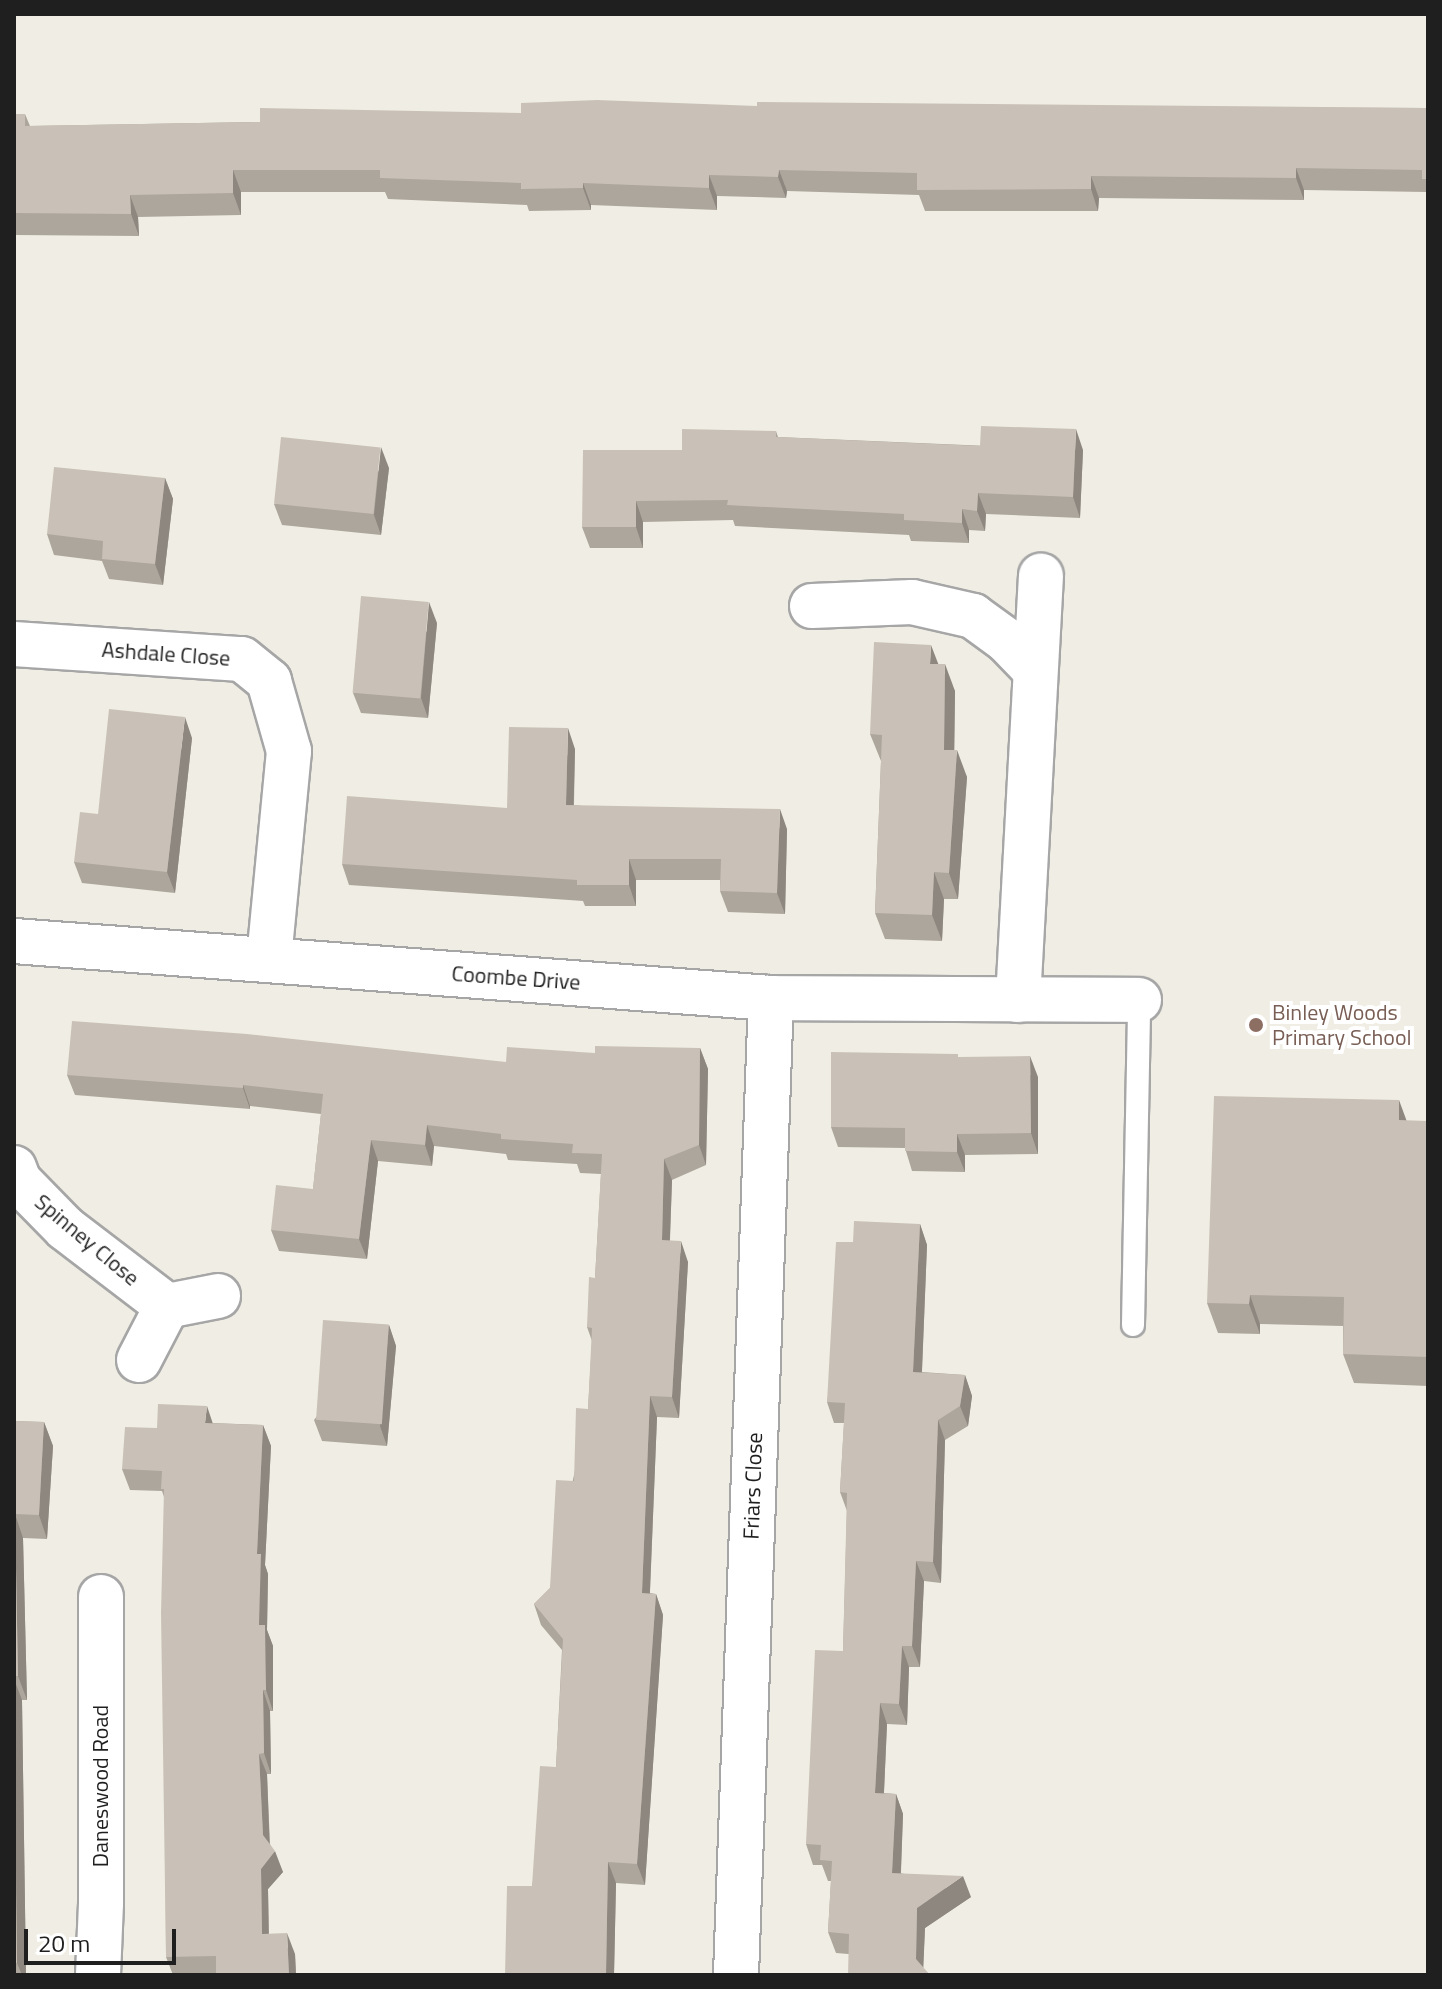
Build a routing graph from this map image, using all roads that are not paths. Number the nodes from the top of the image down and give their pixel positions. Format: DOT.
graph roads {
  1 [pos="1041,576"];
  2 [pos="812,606"];
  3 [pos="14,644"];
  4 [pos="1034,669"];
  5 [pos="14,941"];
  6 [pos="269,959"];
  7 [pos="771,998"];
  8 [pos="1018,1000"];
  9 [pos="1139,1000"];
  10 [pos="14,1168"];
  11 [pos="218,1296"];
  12 [pos="167,1306"];
  13 [pos="1133,1325"];
  14 [pos="139,1360"];
  15 [pos="101,1597"];
  16 [pos="98,1975"];
  17 [pos="736,1975"];
  1 -- 4 [label="street"];
  2 -- 4 [label="street"];
  3 -- 6 [label="street, Ashdale Close"];
  4 -- 8 [label="street"];
  5 -- 6 [label="street, Coombe Drive"];
  6 -- 7 [label="street, Coombe Drive"];
  7 -- 8 [label="street, Coombe Drive"];
  7 -- 17 [label="street, Friars Close"];
  8 -- 9 [label="street, Coombe Drive"];
  9 -- 13 [label="lane"];
  10 -- 12 [label="street, Spinney Close"];
  11 -- 12 [label="street"];
  12 -- 14 [label="street"];
  15 -- 16 [label="street, Daneswood Road"];
}
